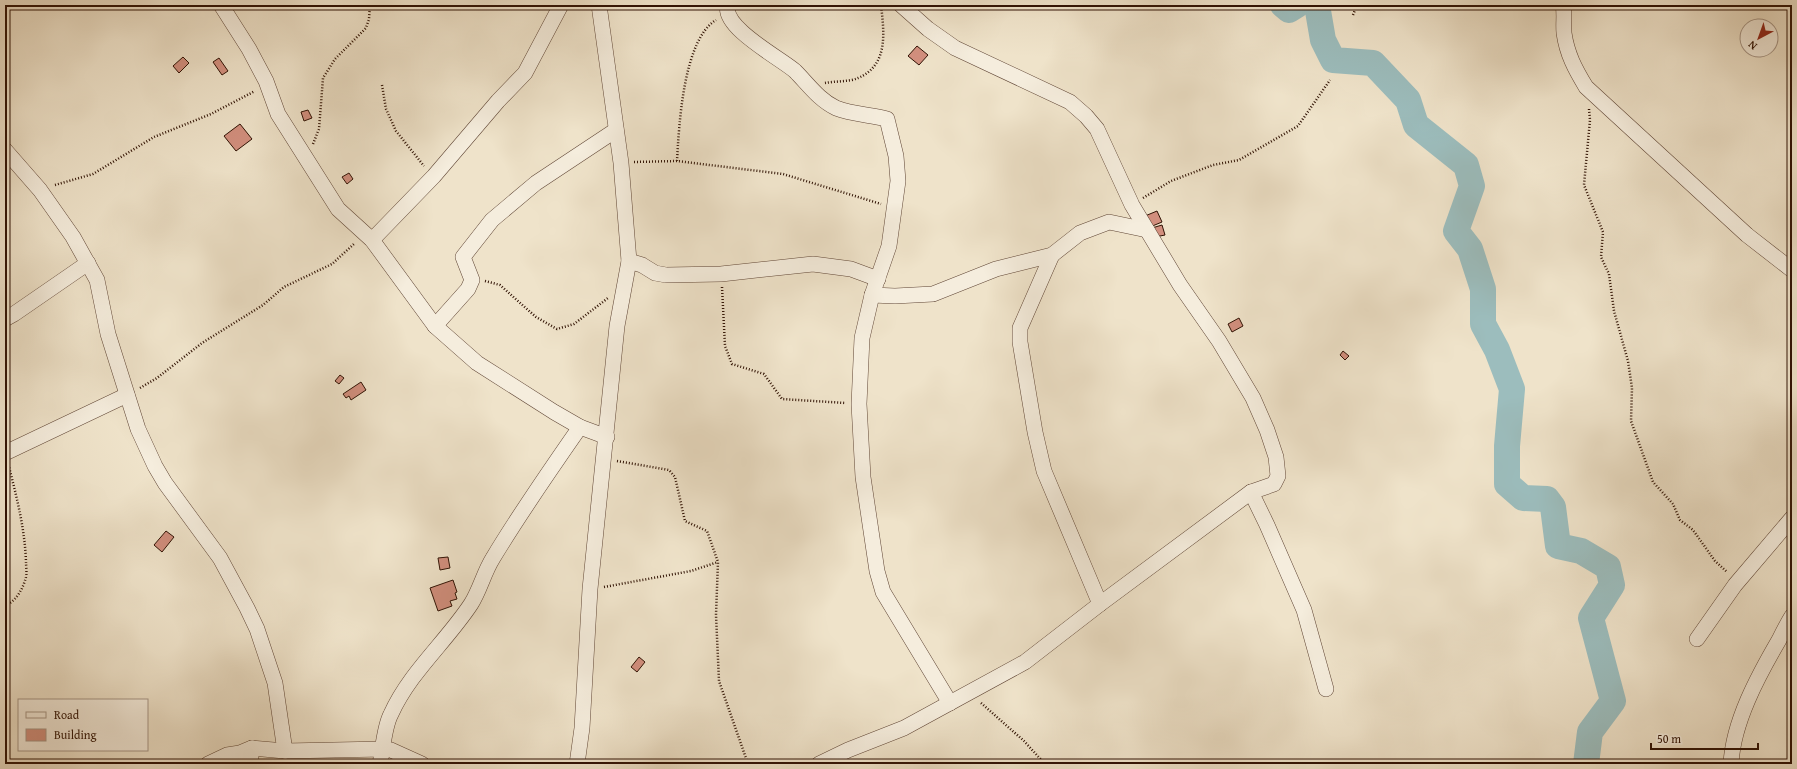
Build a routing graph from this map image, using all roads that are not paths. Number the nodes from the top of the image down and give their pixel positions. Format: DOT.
graph roads {
  1 [pos="221,5"];
  2 [pos="561,5"];
  3 [pos="599,5"];
  4 [pos="901,5"];
  5 [pos="1563,5"];
  6 [pos="728,11"];
  7 [pos="616,130"];
  8 [pos="5,150"];
  9 [pos="1147,230"];
  10 [pos="368,237"];
  11 [pos="1052,255"];
  12 [pos="629,261"];
  13 [pos="88,263"];
  14 [pos="1792,270"];
  15 [pos="878,279"];
  16 [pos="872,295"];
  17 [pos="5,319"];
  18 [pos="435,326"];
  19 [pos="127,395"];
  20 [pos="580,427"];
  21 [pos="607,437"];
  22 [pos="6,452"];
  23 [pos="1251,492"];
  24 [pos="1792,518"];
  25 [pos="1100,604"];
  26 [pos="1792,616"];
  27 [pos="1697,639"];
  28 [pos="1326,689"];
  29 [pos="950,703"];
  30 [pos="252,748"];
  31 [pos="383,749"];
  32 [pos="285,751"];
  33 [pos="208,764"];
  34 [pos="250,764"];
  35 [pos="380,764"];
  36 [pos="422,764"];
  37 [pos="577,764"];
  38 [pos="819,764"];
  39 [pos="1731,764"];
  1 -- 10 [label="street"];
  2 -- 10 [label="street"];
  3 -- 7 [label="street"];
  4 -- 9 [label="street"];
  5 -- 14 [label="street"];
  6 -- 15 [label="street"];
  7 -- 12 [label="street"];
  7 -- 18 [label="street"];
  8 -- 13 [label="street"];
  9 -- 11 [label="street"];
  9 -- 23 [label="street"];
  10 -- 18 [label="street"];
  11 -- 16 [label="street"];
  11 -- 25 [label="street"];
  12 -- 15 [label="street"];
  12 -- 21 [label="street"];
  13 -- 17 [label="street"];
  13 -- 19 [label="street"];
  15 -- 16 [label="street"];
  16 -- 29 [label="street"];
  18 -- 20 [label="street"];
  19 -- 22 [label="street"];
  19 -- 32 [label="street"];
  20 -- 21 [label="street"];
  20 -- 31 [label="street"];
  21 -- 37 [label="street"];
  23 -- 25 [label="street"];
  23 -- 28 [label="street"];
  24 -- 27 [label="street"];
  25 -- 29 [label="street"];
  26 -- 39 [label="street"];
  29 -- 38 [label="street"];
  30 -- 32 [label="street"];
  30 -- 33 [label="street"];
  30 -- 34 [label="street"];
  31 -- 32 [label="street"];
  31 -- 35 [label="street"];
  31 -- 36 [label="street"];
}
